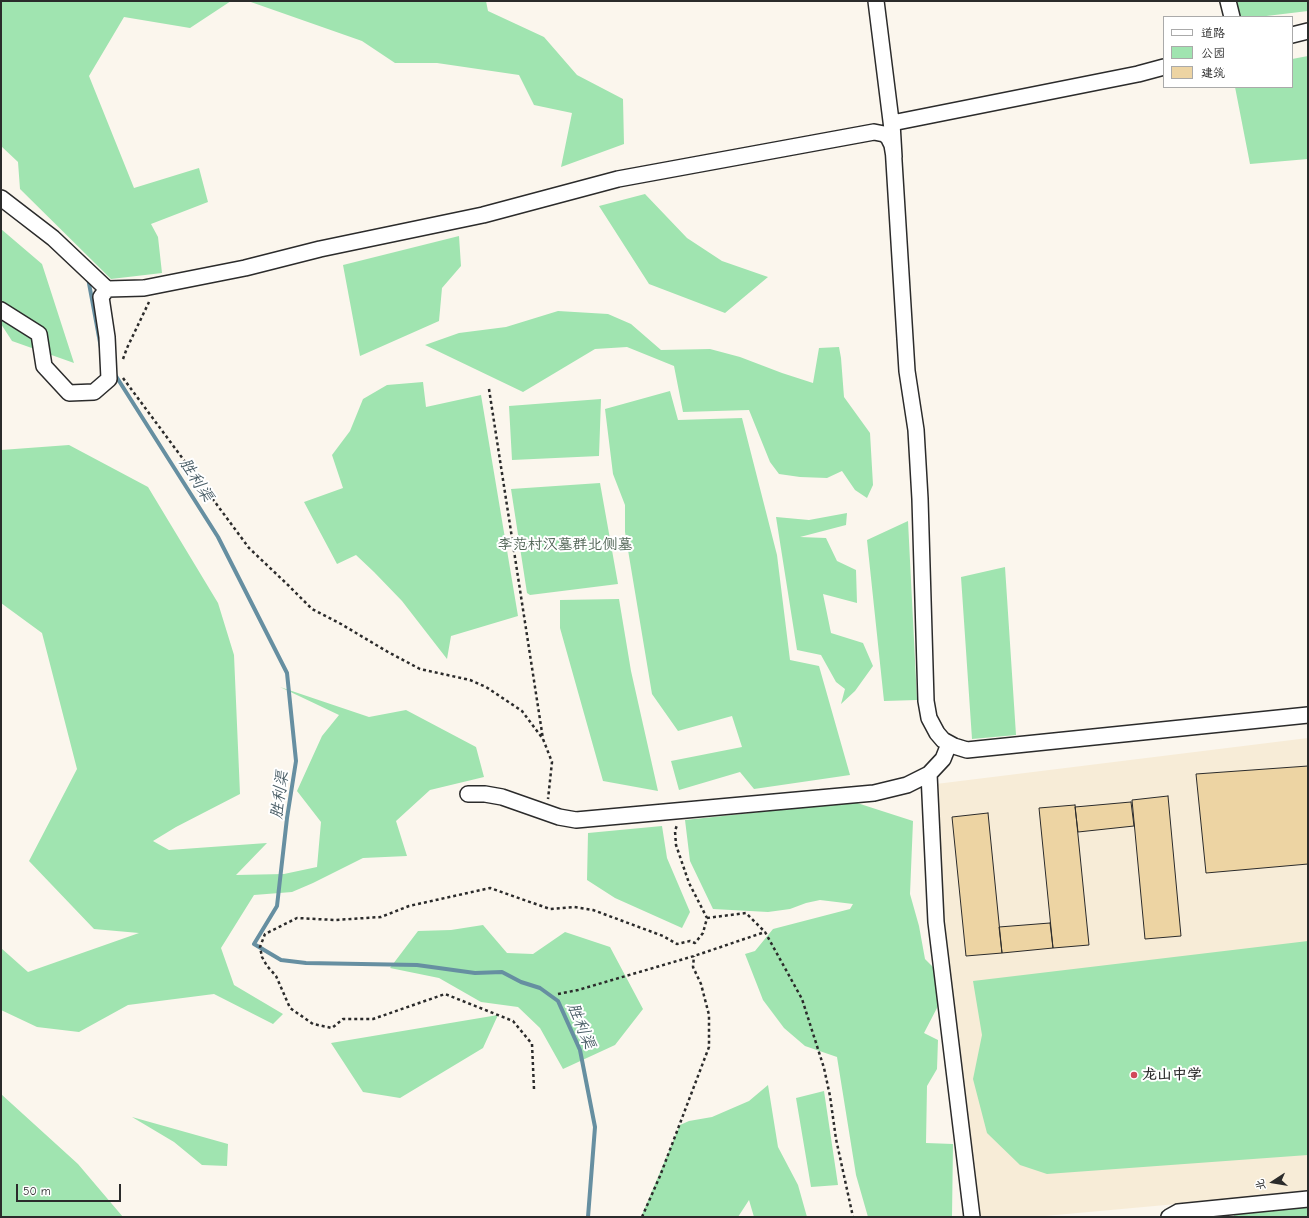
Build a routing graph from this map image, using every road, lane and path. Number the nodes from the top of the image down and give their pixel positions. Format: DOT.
graph roads {
  1 [pos="876,1"];
  2 [pos="1228,1"];
  3 [pos="1232,16"];
  4 [pos="1308,31"];
  5 [pos="1293,35"];
  6 [pos="1163,67"];
  7 [pos="892,123"];
  8 [pos="894,157"];
  9 [pos="1,198"];
  10 [pos="160,284"];
  11 [pos="107,289"];
  12 [pos="1,310"];
  13 [pos="123,360"];
  14 [pos="114,373"];
  15 [pos="489,389"];
  16 [pos="1308,715"];
  17 [pos="543,739"];
  18 [pos="949,744"];
  19 [pos="929,774"];
  20 [pos="468,794"];
  21 [pos="685,810"];
  22 [pos="539,811"];
  23 [pos="707,918"];
  24 [pos="765,932"];
  25 [pos="694,956"];
  26 [pos="558,994"];
  27 [pos="534,1089"];
  28 [pos="1308,1198"];
  29 [pos="1225,1212"];
  30 [pos="642,1217"];
  31 [pos="853,1217"];
  32 [pos="972,1217"];
  33 [pos="1169,1217"];
  1 -- 7 [label="street"];
  2 -- 3 [label="street"];
  4 -- 5 [label="street"];
  6 -- 7 [label="street"];
  7 -- 8 [label="street"];
  8 -- 10 [label="street"];
  8 -- 18 [label="street"];
  9 -- 11 [label="street"];
  10 -- 11 [label="street"];
  10 -- 13 [label="path"];
  11 -- 14 [label="street"];
  12 -- 14 [label="street"];
  14 -- 17 [label="path"];
  15 -- 17 [label="path"];
  16 -- 18 [label="street"];
  17 -- 22 [label="path"];
  18 -- 19 [label="street"];
  19 -- 21 [label="street"];
  19 -- 32 [label="street"];
  20 -- 22 [label="street"];
  21 -- 22 [label="street"];
  21 -- 23 [label="path"];
  23 -- 24 [label="path"];
  23 -- 27 [label="path"];
  24 -- 25 [label="path"];
  24 -- 31 [label="path"];
  25 -- 26 [label="path"];
  25 -- 30 [label="path"];
  28 -- 29 [label="street"];
  29 -- 33 [label="street"];
}
